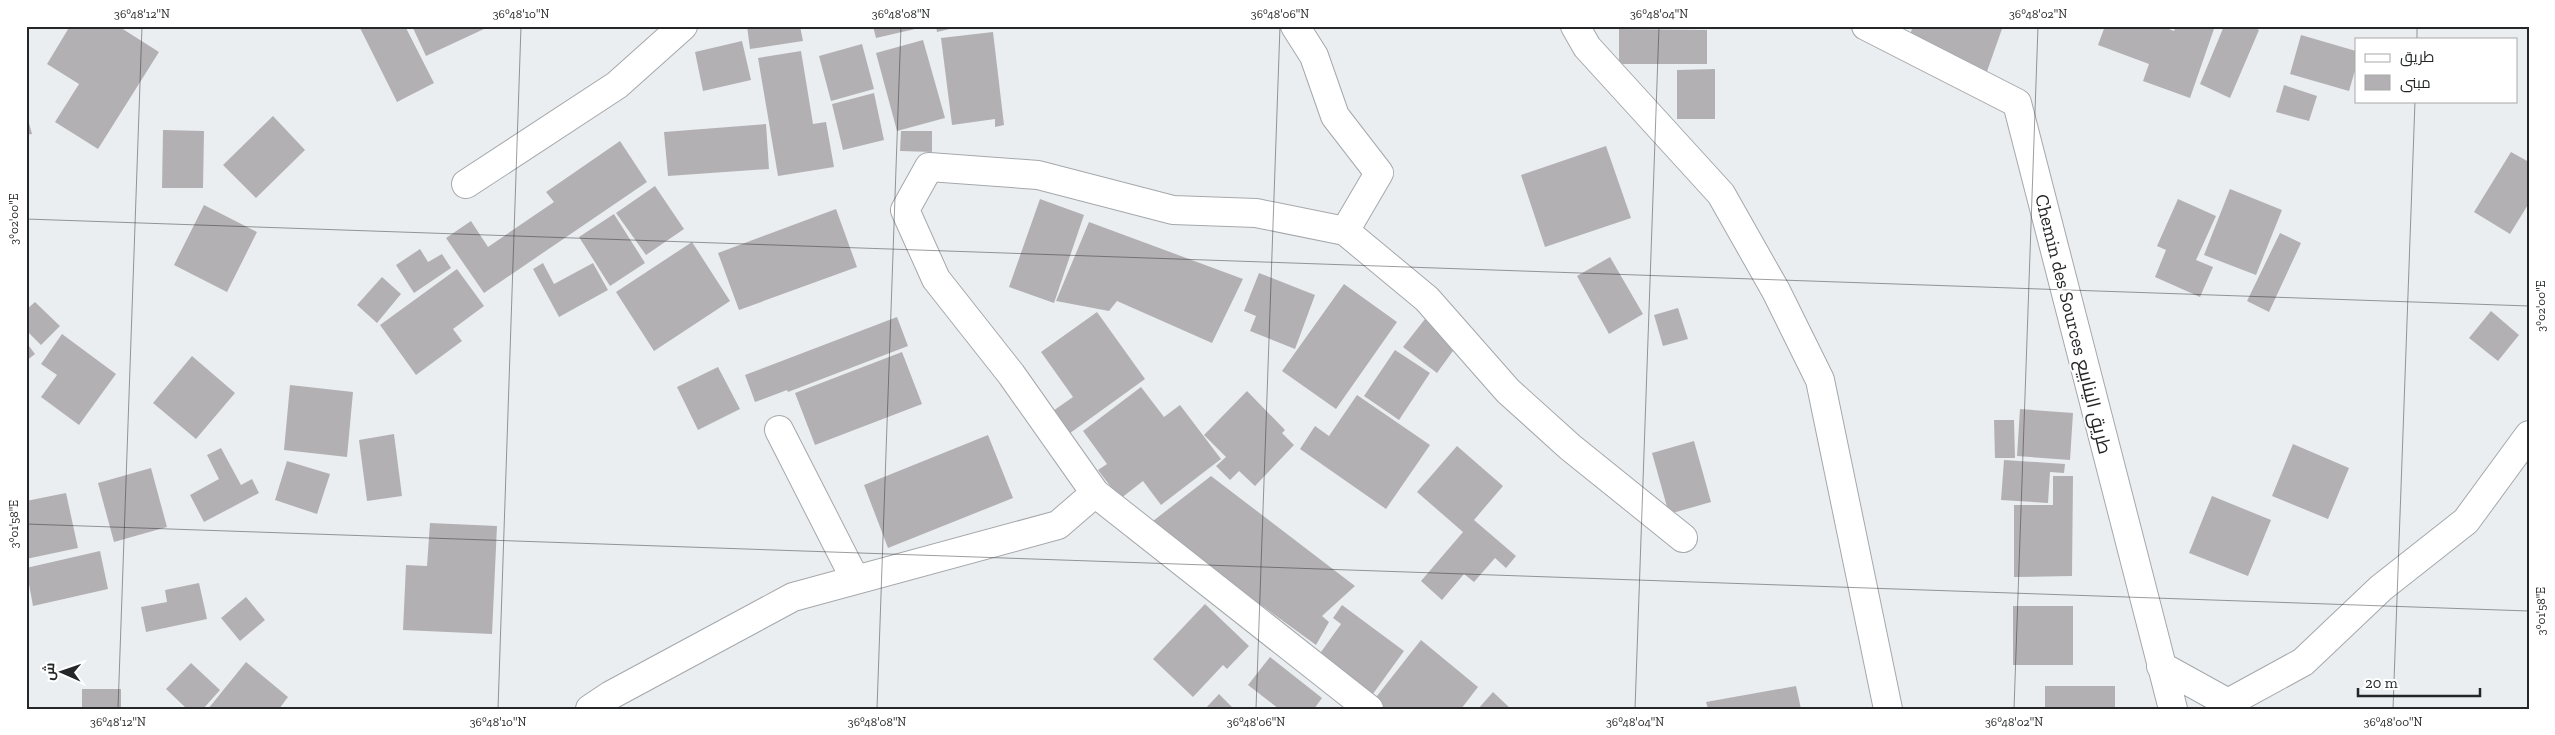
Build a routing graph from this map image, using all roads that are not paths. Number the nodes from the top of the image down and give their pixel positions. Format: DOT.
graph roads {
  1 [pos="683,26"];
  2 [pos="1295,26"];
  3 [pos="1576,26"];
  4 [pos="1866,26"];
  5 [pos="466,184"];
  6 [pos="1345,231"];
  7 [pos="780,430"];
  8 [pos="2529,435"];
  9 [pos="1095,493"];
  10 [pos="1683,538"];
  11 [pos="855,579"];
  12 [pos="2162,666"];
  13 [pos="607,704"];
  14 [pos="2231,706"];
  15 [pos="1369,709"];
  16 [pos="1888,709"];
  17 [pos="2173,709"];
  1 -- 5 [label="street"];
  2 -- 6 [label="street"];
  3 -- 16 [label="street"];
  4 -- 12 [label="street, Chemin des Sources طريق الينابيع"];
  6 -- 9 [label="street"];
  6 -- 10 [label="street"];
  7 -- 11 [label="street"];
  8 -- 14 [label="street"];
  9 -- 11 [label="street"];
  9 -- 15 [label="street"];
  11 -- 13 [label="street"];
  12 -- 14 [label="street"];
  12 -- 17 [label="street, Chemin des Sources طريق الينابيع"];
}
